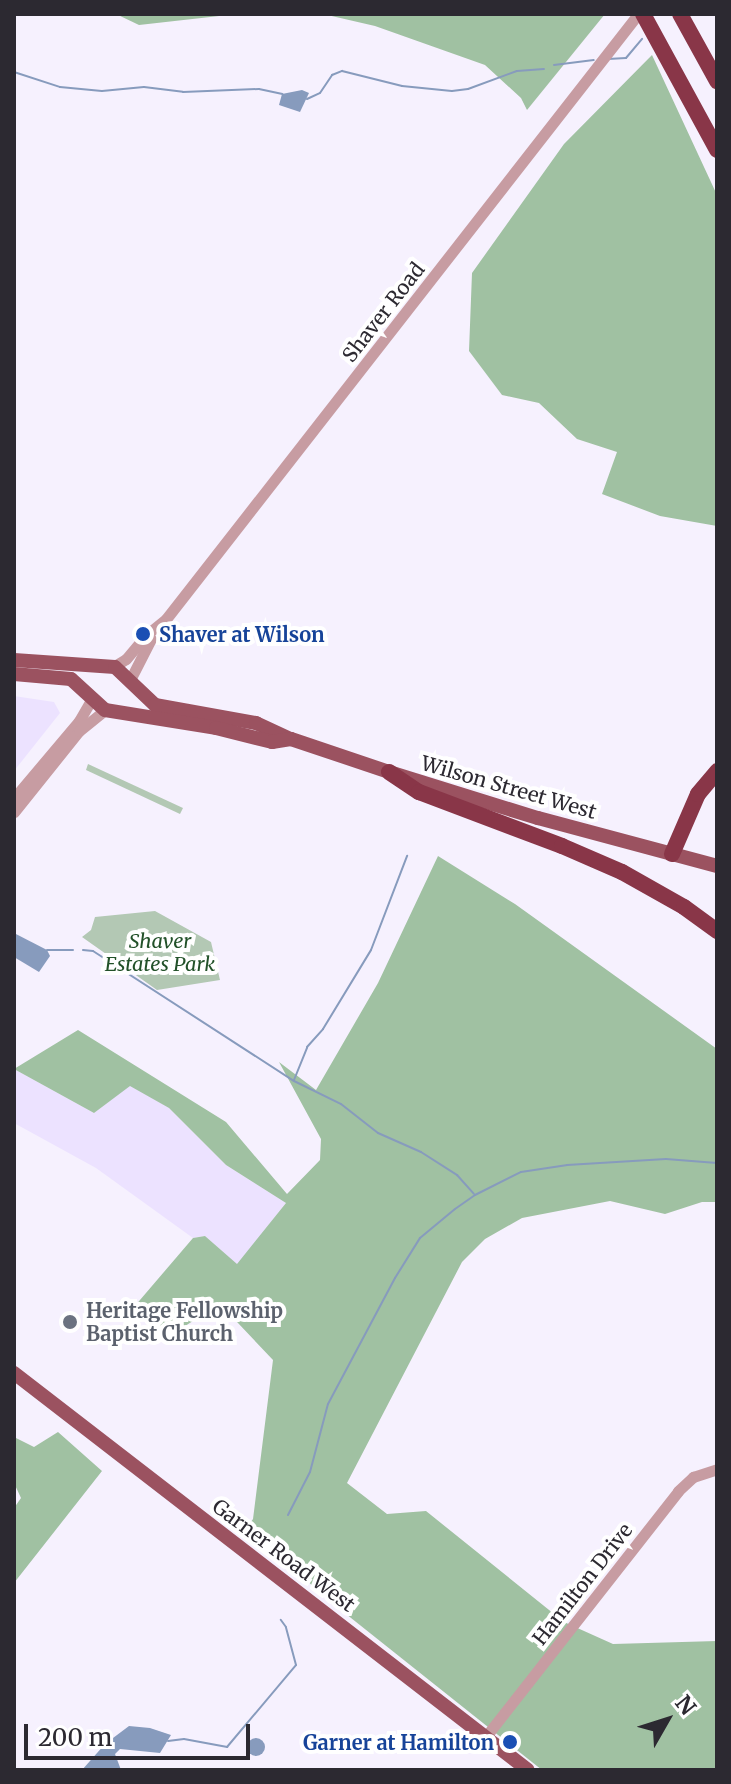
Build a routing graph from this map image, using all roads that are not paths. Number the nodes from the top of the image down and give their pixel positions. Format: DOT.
graph roads {
  1 [pos="641,14"];
  2 [pos="680,14"];
  3 [pos="717,81"];
  4 [pos="717,150"];
  5 [pos="154,630"];
  6 [pos="14,660"];
  7 [pos="109,667"];
  8 [pos="14,674"];
  9 [pos="130,680"];
  10 [pos="91,700"];
  11 [pos="109,710"];
  12 [pos="291,739"];
  13 [pos="717,771"];
  14 [pos="389,772"];
  15 [pos="14,798"];
  16 [pos="14,812"];
  17 [pos="672,854"];
  18 [pos="717,866"];
  19 [pos="717,931"];
  20 [pos="14,1373"];
  21 [pos="717,1469"];
  22 [pos="487,1735"];
  23 [pos="528,1770"];
  1 -- 4 [label="highway"];
  1 -- 5 [label="street, Shaver Road"];
  2 -- 3 [label="highway"];
  5 -- 7 [label="street, Shaver Road"];
  5 -- 9 [label="street, Shaver Road"];
  6 -- 7 [label="main road"];
  7 -- 9 [label="main road"];
  7 -- 10 [label="main road"];
  8 -- 10 [label="main road"];
  9 -- 11 [label="main road"];
  9 -- 12 [label="main road, Wilson Street West"];
  10 -- 11 [label="main road"];
  10 -- 15 [label="street"];
  11 -- 12 [label="main road, Wilson Street West"];
  11 -- 16 [label="street"];
  12 -- 14 [label="main road, Wilson Street West"];
  13 -- 17 [label="highway"];
  14 -- 17 [label="main road, Wilson Street West"];
  14 -- 19 [label="highway"];
  17 -- 18 [label="main road, Wilson Street West"];
  20 -- 22 [label="main road, Garner Road West"];
  21 -- 22 [label="street, Hamilton Drive"];
  22 -- 23 [label="main road, Garner Road West"];
}
